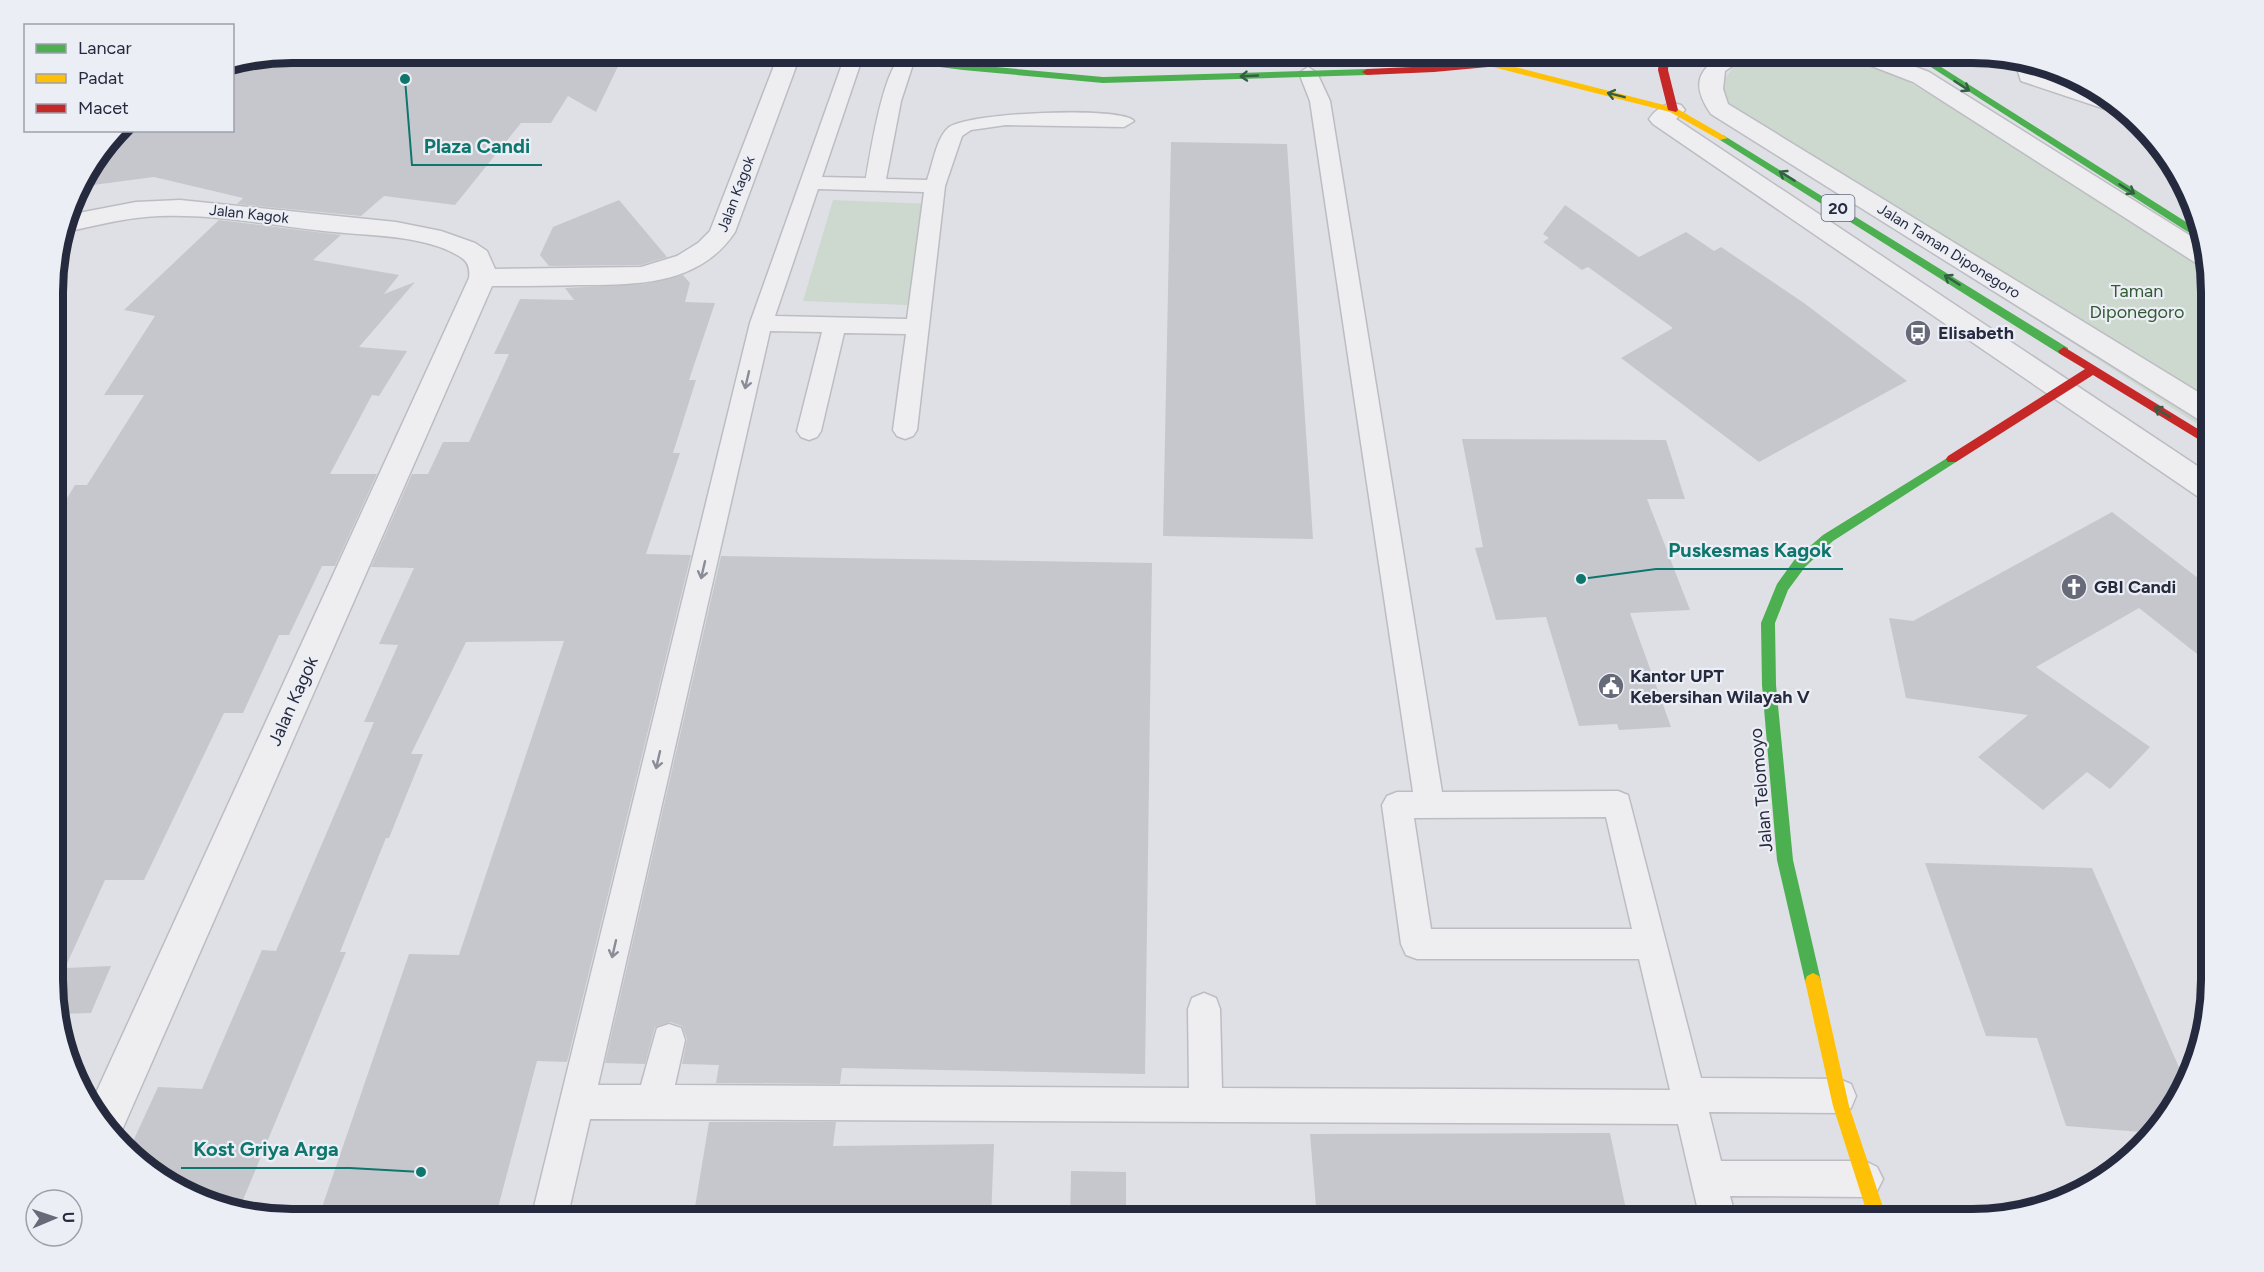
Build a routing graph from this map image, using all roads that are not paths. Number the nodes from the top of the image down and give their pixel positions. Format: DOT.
graph roads {
  1 [pos="786,63"];
  2 [pos="851,63"];
  3 [pos="904,63"];
  4 [pos="926,63"];
  5 [pos="1513,63"];
  6 [pos="1664,63"];
  7 [pos="1723,63"];
  8 [pos="1886,63"];
  9 [pos="1929,63"];
  10 [pos="1496,65"];
  11 [pos="2026,70"];
  12 [pos="1308,72"];
  13 [pos="2094,99"];
  14 [pos="1673,110"];
  15 [pos="1124,122"];
  16 [pos="808,183"];
  17 [pos="875,184"];
  18 [pos="936,186"];
  19 [pos="74,222"];
  20 [pos="2192,230"];
  21 [pos="2198,252"];
  22 [pos="482,278"];
  23 [pos="761,323"];
  24 [pos="835,324"];
  25 [pos="918,327"];
  26 [pos="2094,369"];
  27 [pos="2061,391"];
  28 [pos="2201,408"];
  29 [pos="905,430"];
  30 [pos="809,431"];
  31 [pos="2201,437"];
  32 [pos="2201,483"];
  33 [pos="1430,806"];
  34 [pos="1652,944"];
  35 [pos="1204,1009"];
  36 [pos="669,1040"];
  37 [pos="1839,1096"];
  38 [pos="1690,1101"];
  39 [pos="578,1102"];
  40 [pos="654,1103"];
  41 [pos="1206,1105"];
  42 [pos="107,1115"];
  43 [pos="1708,1178"];
  44 [pos="1865,1179"];
  45 [pos="551,1209"];
  46 [pos="1716,1209"];
  47 [pos="1875,1209"];
  1 -- 22 [label="street, Jalan Kagok"];
  2 -- 16 [label="lane"];
  3 -- 17 [label="lane"];
  12 -- 4 [label="main road, 20, one-way"];
  5 -- 10 [label="main road, 20"];
  6 -- 14 [label="main road"];
  7 -- 28 [label="street, Jalan Taman Diponegoro"];
  8 -- 21 [label="street"];
  9 -- 20 [label="main road, one-way"];
  10 -- 12 [label="main road, 20"];
  14 -- 10 [label="main road, 20, one-way"];
  11 -- 13 [label="lane"];
  12 -- 33 [label="lane"];
  26 -- 14 [label="main road, Jalan Taman Diponegoro / 20, one-way"];
  14 -- 27 [label="street"];
  15 -- 18 [label="lane"];
  16 -- 17 [label="lane"];
  16 -- 23 [label="lane"];
  17 -- 18 [label="lane"];
  18 -- 25 [label="lane"];
  19 -- 22 [label="street, Jalan Kagok"];
  22 -- 42 [label="street, Jalan Kagok"];
  23 -- 24 [label="lane"];
  23 -- 39 [label="lane, one-way"];
  24 -- 25 [label="lane"];
  24 -- 30 [label="lane"];
  25 -- 29 [label="lane"];
  26 -- 27 [label="main road, Jalan Telomoyo"];
  31 -- 26 [label="main road, Jalan Taman Diponegoro / 20, one-way"];
  27 -- 32 [label="street"];
  27 -- 37 [label="main road, Jalan Telomoyo"];
  33 -- 34 [label="lane"];
  33 -- 34 [label="lane"];
  34 -- 38 [label="lane"];
  35 -- 41 [label="lane"];
  36 -- 40 [label="lane"];
  37 -- 38 [label="lane"];
  37 -- 44 [label="main road, Jalan Telomoyo"];
  38 -- 41 [label="lane"];
  38 -- 43 [label="lane"];
  39 -- 40 [label="lane"];
  39 -- 45 [label="lane"];
  40 -- 41 [label="lane"];
  43 -- 44 [label="lane"];
  43 -- 46 [label="lane"];
  44 -- 47 [label="main road, Jalan Telomoyo"];
}
